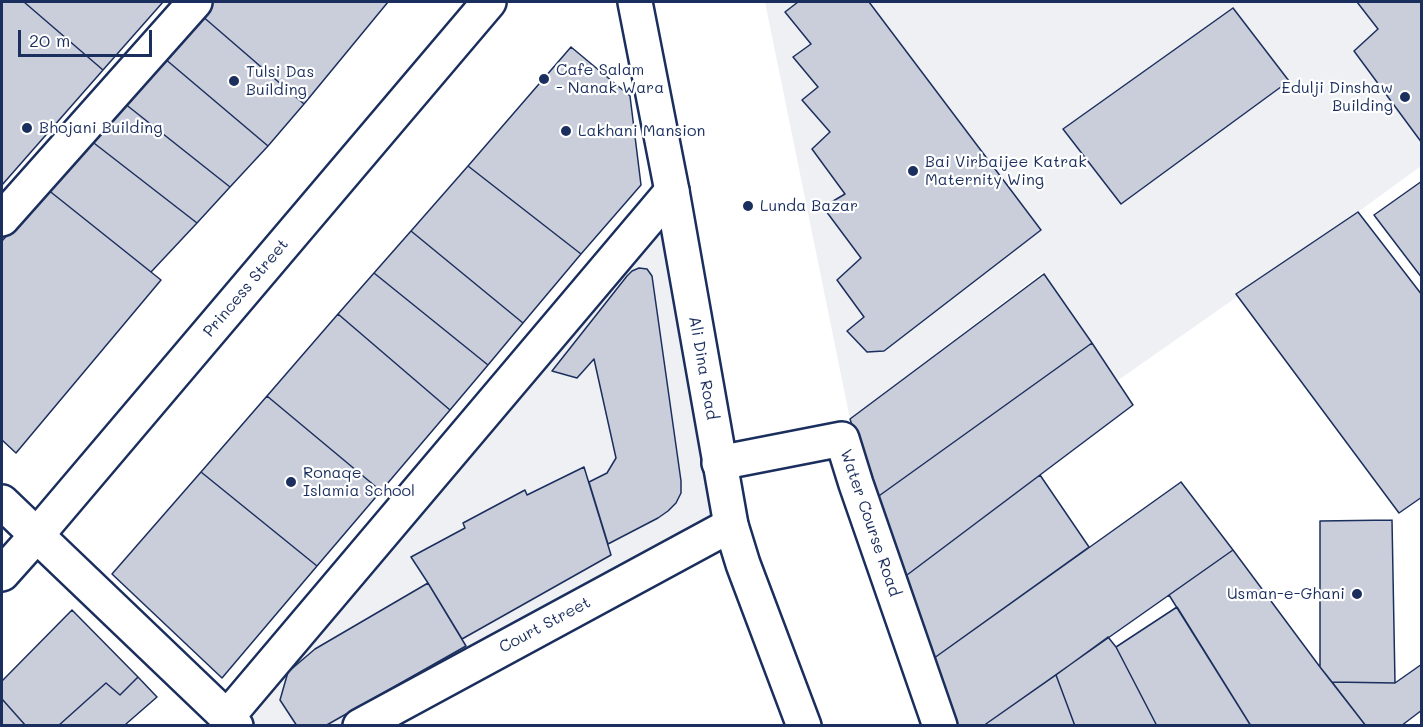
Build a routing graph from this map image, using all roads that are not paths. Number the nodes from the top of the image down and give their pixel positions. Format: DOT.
graph roads {
  1 [pos="195,2"];
  2 [pos="489,2"];
  3 [pos="635,2"];
  4 [pos="672,191"];
  5 [pos="2,219"];
  6 [pos="719,463"];
  7 [pos="2,502"];
  8 [pos="730,525"];
  9 [pos="36,536"];
  10 [pos="2,574"];
  11 [pos="232,721"];
  12 [pos="360,726"];
  13 [pos="804,726"];
  14 [pos="940,726"];
  1 -- 5 [label="street"];
  2 -- 9 [label="street, Princess Street"];
  3 -- 4 [label="street, Ali Dina Road"];
  4 -- 6 [label="street, Ali Dina Road"];
  4 -- 11 [label="street"];
  6 -- 8 [label="street, Ali Dina Road"];
  6 -- 14 [label="street, Water Course Road"];
  7 -- 9 [label="street"];
  8 -- 12 [label="street, Court Street"];
  8 -- 13 [label="street, Ali Dina Road"];
  9 -- 10 [label="street, Princess Street"];
  9 -- 11 [label="street"];
}
